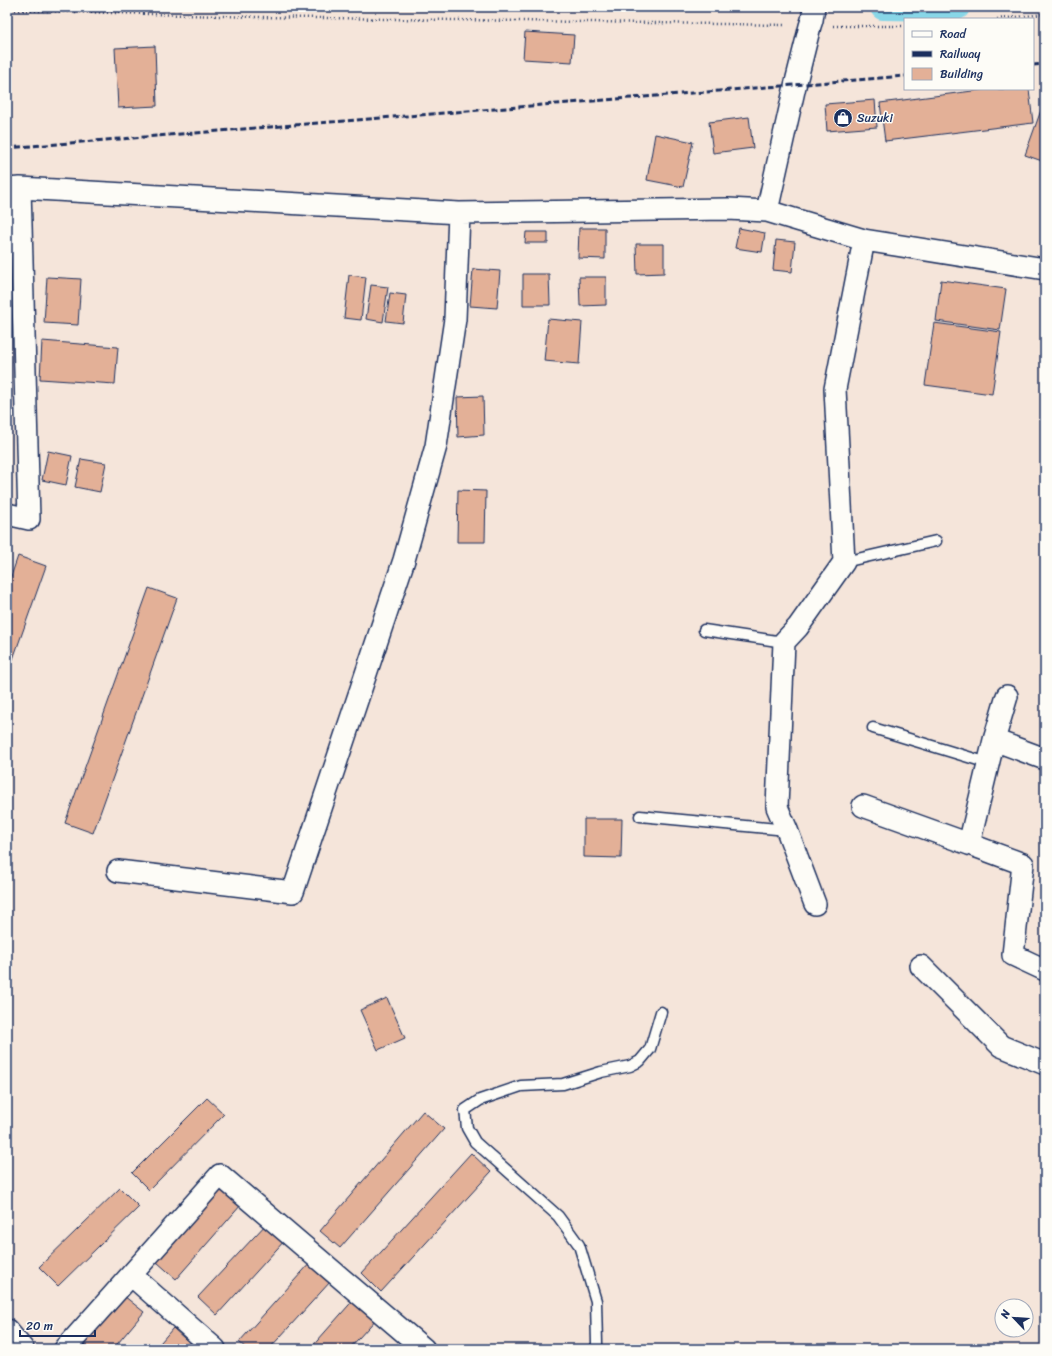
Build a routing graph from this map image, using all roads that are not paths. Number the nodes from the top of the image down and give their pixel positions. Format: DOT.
graph roads {
  1 [pos="812,18"];
  2 [pos="14,188"];
  3 [pos="767,211"];
  4 [pos="459,213"];
  5 [pos="864,240"];
  6 [pos="1045,269"];
  7 [pos="7,514"];
  8 [pos="936,541"];
  9 [pos="844,562"];
  10 [pos="704,630"];
  11 [pos="784,642"];
  12 [pos="1007,696"];
  13 [pos="873,728"];
  14 [pos="994,740"];
  15 [pos="1045,760"];
  16 [pos="988,763"];
  17 [pos="863,806"];
  18 [pos="640,816"];
  19 [pos="787,830"];
  20 [pos="969,844"];
  21 [pos="118,871"];
  22 [pos="815,904"];
  23 [pos="921,966"];
  24 [pos="1045,970"];
  25 [pos="661,1012"];
  26 [pos="1045,1064"];
  27 [pos="131,1275"];
  28 [pos="7,1330"];
  29 [pos="23,1349"];
  30 [pos="65,1349"];
  31 [pos="215,1349"];
  32 [pos="424,1349"];
  33 [pos="595,1349"];
  1 -- 3 [label="street"];
  2 -- 4 [label="street"];
  2 -- 7 [label="street"];
  3 -- 4 [label="street"];
  3 -- 5 [label="street"];
  4 -- 21 [label="street"];
  5 -- 6 [label="street"];
  5 -- 9 [label="street"];
  8 -- 9 [label="lane"];
  9 -- 11 [label="street"];
  10 -- 11 [label="lane"];
  11 -- 19 [label="street"];
  12 -- 14 [label="street"];
  13 -- 16 [label="lane"];
  14 -- 15 [label="street"];
  14 -- 16 [label="street"];
  16 -- 20 [label="street"];
  17 -- 20 [label="street"];
  18 -- 19 [label="lane"];
  19 -- 22 [label="street"];
  20 -- 24 [label="street"];
  23 -- 26 [label="street"];
  25 -- 33 [label="lane"];
  27 -- 30 [label="street"];
  27 -- 31 [label="street"];
  27 -- 32 [label="street"];
  28 -- 29 [label="street"];
}
